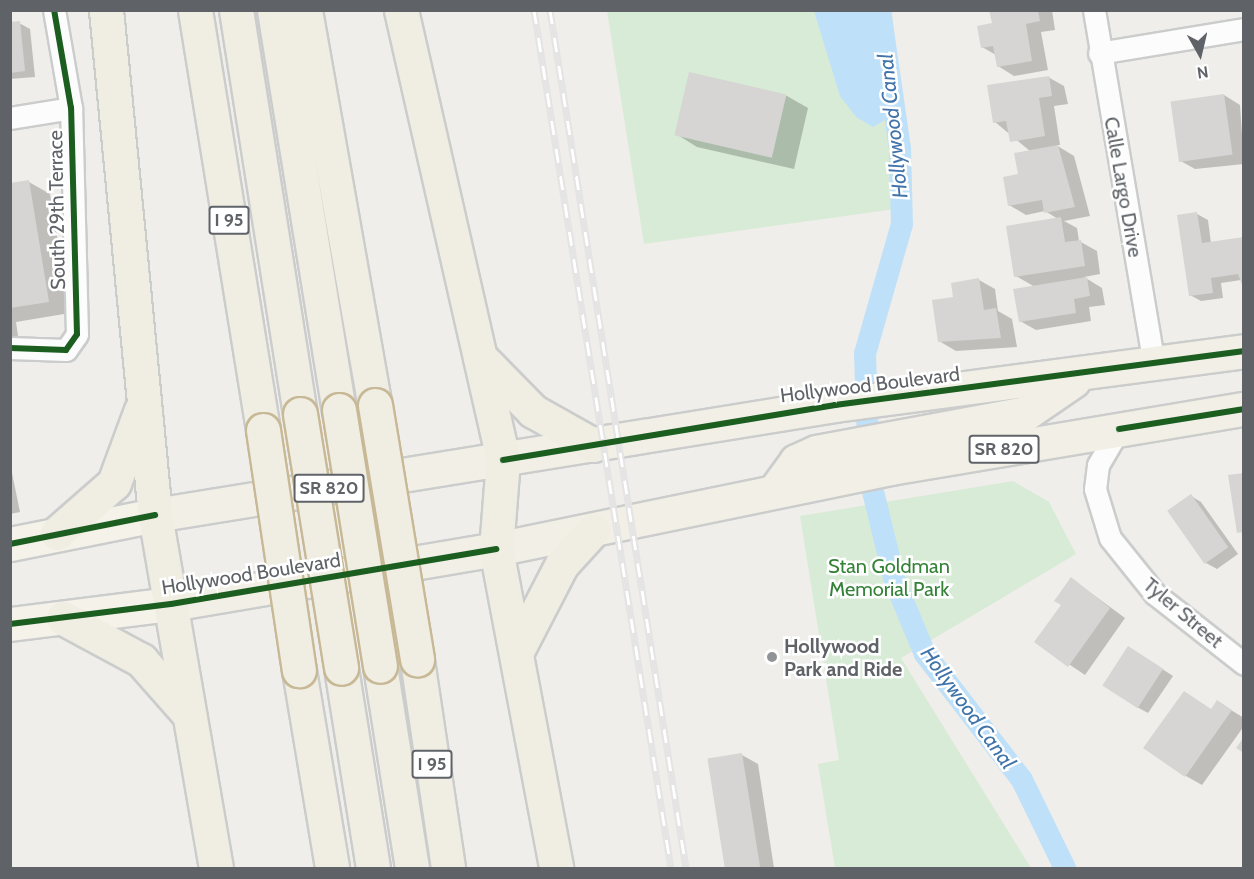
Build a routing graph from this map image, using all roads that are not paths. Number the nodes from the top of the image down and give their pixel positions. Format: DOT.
graph roads {
  1 [pos="54,10"];
  2 [pos="106,10"];
  3 [pos="195,10"];
  4 [pos="236,10"];
  5 [pos="274,10"];
  6 [pos="304,10"];
  7 [pos="401,10"];
  8 [pos="1094,10"];
  9 [pos="1244,29"];
  10 [pos="1100,53"];
  11 [pos="71,108"];
  12 [pos="10,118"];
  13 [pos="10,348"];
  14 [pos="476,351"];
  15 [pos="1244,351"];
  16 [pos="1154,364"];
  17 [pos="1082,375"];
  18 [pos="144,400"];
  19 [pos="1244,410"];
  20 [pos="1119,429"];
  21 [pos="593,445"];
  22 [pos="889,454"];
  23 [pos="503,460"];
  24 [pos="776,489"];
  25 [pos="155,515"];
  26 [pos="593,530"];
  27 [pos="57,533"];
  28 [pos="10,544"];
  29 [pos="496,549"];
  30 [pos="171,604"];
  31 [pos="63,618"];
  32 [pos="10,624"];
  33 [pos="518,651"];
  34 [pos="1244,664"];
  35 [pos="190,716"];
  36 [pos="216,868"];
  37 [pos="332,868"];
  38 [pos="374,868"];
  39 [pos="412,868"];
  40 [pos="448,868"];
  41 [pos="556,868"];
  1 -- 11 [label="street, South 29th Terrace"];
  2 -- 18 [label="highway"];
  3 -- 37 [label="highway, I 95, bridge"];
  4 -- 38 [label="highway, bridge"];
  5 -- 39 [label="highway, bridge"];
  6 -- 40 [label="highway, I 95, bridge"];
  7 -- 14 [label="highway"];
  8 -- 10 [label="street, Calle Largo Drive"];
  9 -- 10 [label="street"];
  10 -- 16 [label="street, Calle Largo Drive"];
  11 -- 12 [label="street"];
  11 -- 13 [label="street, South 29th Terrace"];
  14 -- 21 [label="highway"];
  14 -- 23 [label="highway"];
  15 -- 16 [label="highway, Hollywood Boulevard / SR 820"];
  16 -- 17 [label="highway, Hollywood Boulevard / SR 820"];
  17 -- 21 [label="highway, Hollywood Boulevard / SR 820"];
  17 -- 22 [label="highway"];
  18 -- 25 [label="highway"];
  18 -- 27 [label="highway"];
  19 -- 20 [label="highway, Hollywood Boulevard / SR 820"];
  20 -- 22 [label="highway, Hollywood Boulevard / SR 820"];
  20 -- 34 [label="street, Tyler Street"];
  21 -- 23 [label="highway, Hollywood Boulevard / SR 820"];
  22 -- 24 [label="highway, Hollywood Boulevard / SR 820"];
  22 -- 24 [label="highway"];
  23 -- 25 [label="highway, Hollywood Boulevard / SR 820"];
  23 -- 29 [label="highway"];
  24 -- 26 [label="highway, Hollywood Boulevard / SR 820"];
  25 -- 27 [label="main road, Hollywood Boulevard / SR 820"];
  25 -- 30 [label="highway"];
  26 -- 29 [label="highway, Hollywood Boulevard / SR 820"];
  26 -- 33 [label="highway"];
  27 -- 28 [label="main road, Hollywood Boulevard / SR 820"];
  29 -- 30 [label="highway, Hollywood Boulevard / SR 820"];
  29 -- 33 [label="highway"];
  30 -- 31 [label="main road, Hollywood Boulevard / SR 820"];
  30 -- 35 [label="highway"];
  31 -- 32 [label="main road, Hollywood Boulevard / SR 820"];
  31 -- 35 [label="highway"];
  33 -- 41 [label="highway"];
  35 -- 36 [label="highway"];
}
